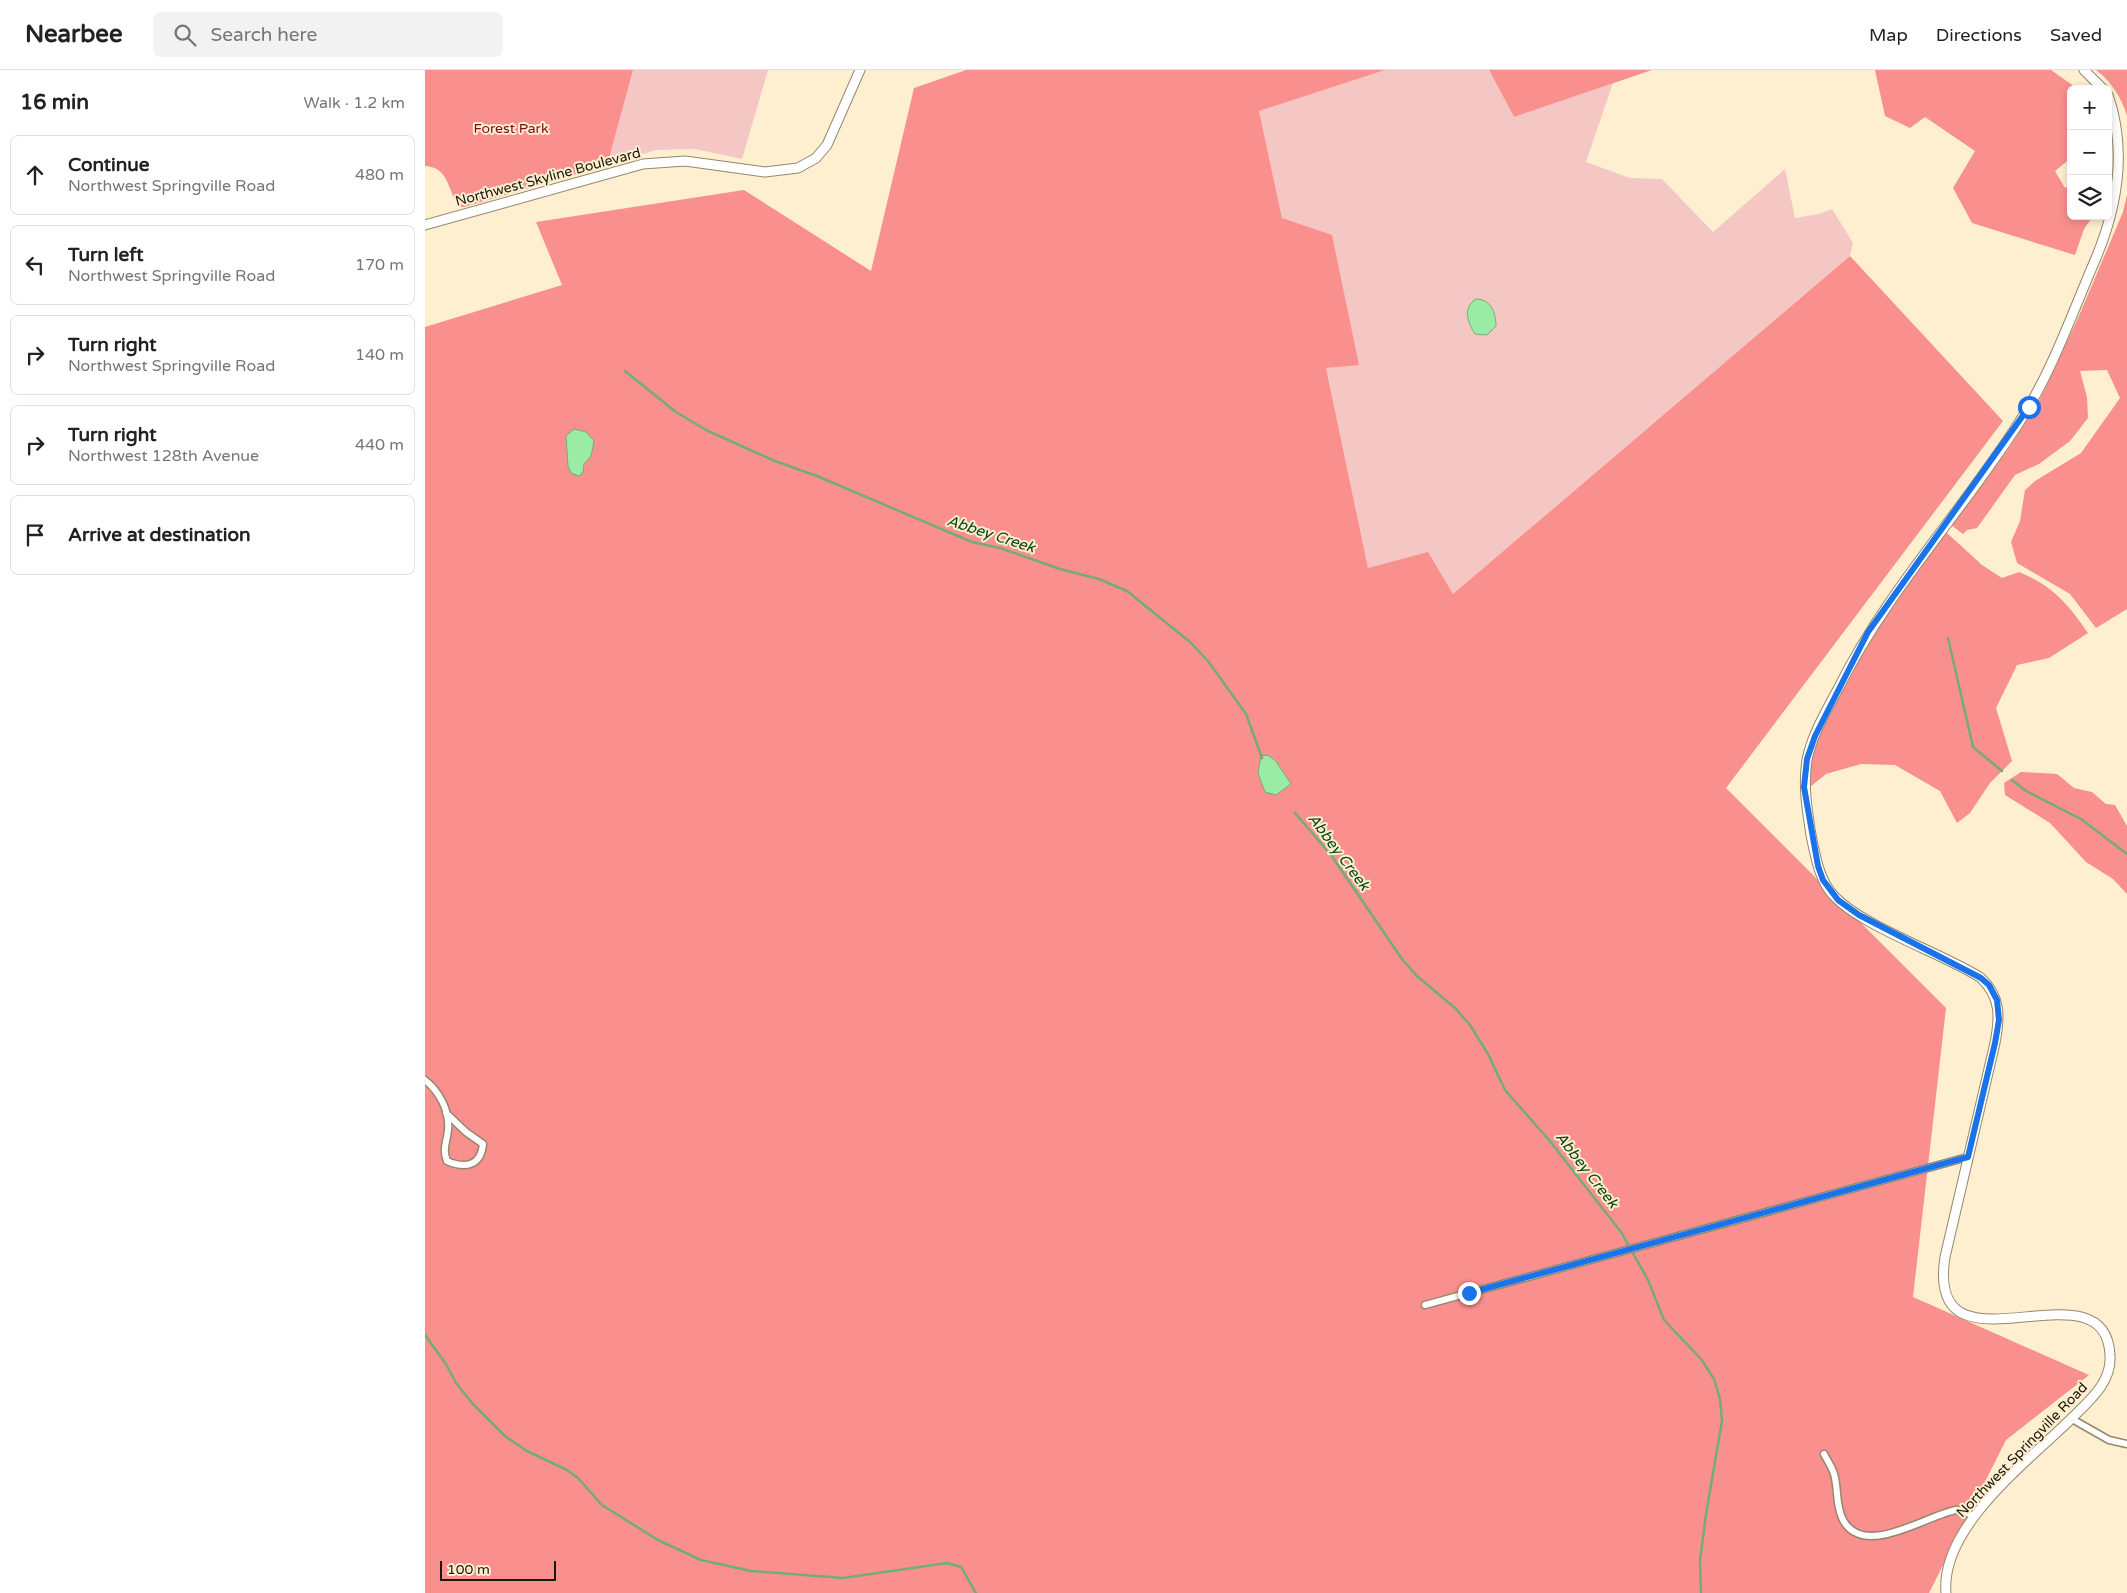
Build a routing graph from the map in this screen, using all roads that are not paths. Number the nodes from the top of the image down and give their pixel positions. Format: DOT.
graph roads {
  1 [pos="860,70"];
  2 [pos="2084,70"];
  3 [pos="2099,85"];
  4 [pos="2112,103"];
  5 [pos="425,225"];
  6 [pos="425,1080"];
  7 [pos="446,1114"];
  8 [pos="1968,1157"];
  9 [pos="1425,1305"];
  10 [pos="2072,1418"];
  11 [pos="2127,1444"];
  12 [pos="1824,1454"];
  13 [pos="1974,1516"];
  14 [pos="1947,1593"];
  1 -- 5 [label="street, Northwest Skyline Boulevard"];
  2 -- 3 [label="street"];
  4 -- 8 [label="street, Northwest Springville Road"];
  6 -- 7 [label="street"];
  7 -- 7 [label="street"];
  8 -- 9 [label="street"];
  8 -- 10 [label="street, Northwest Springville Road"];
  10 -- 11 [label="street"];
  10 -- 13 [label="street, Northwest Springville Road"];
  12 -- 13 [label="street"];
  13 -- 14 [label="street, Northwest Springville Road"];
}
